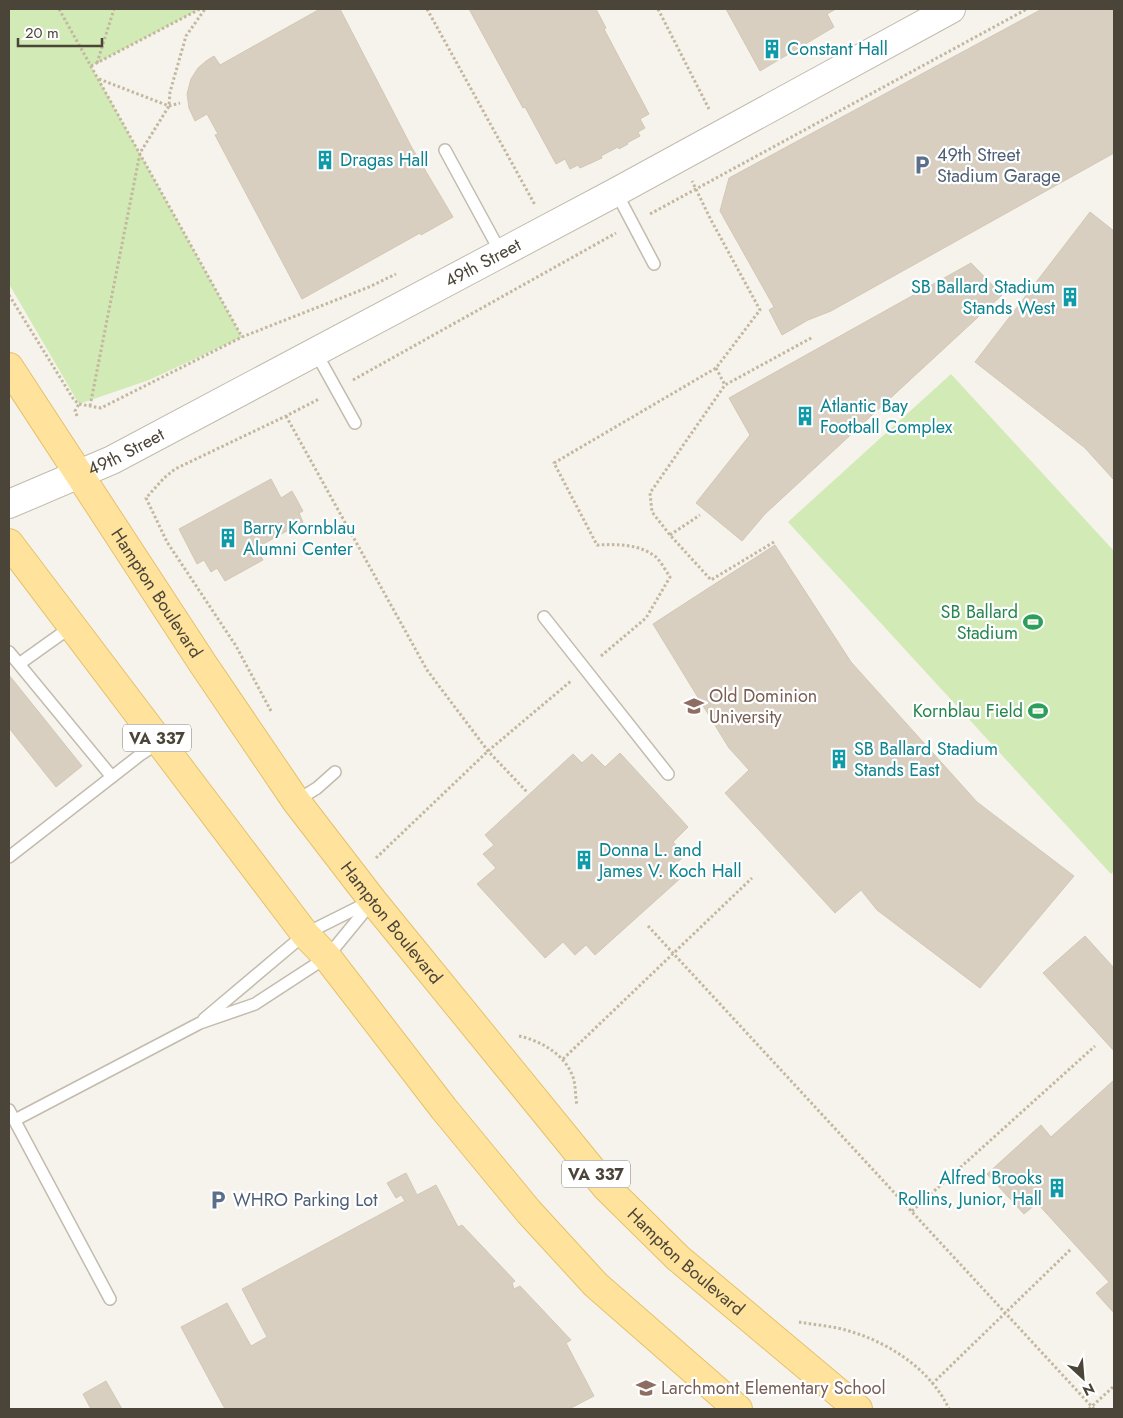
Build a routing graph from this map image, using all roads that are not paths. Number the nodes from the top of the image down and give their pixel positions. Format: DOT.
graph roads {
  1 [pos="951,9"];
  2 [pos="445,150"];
  3 [pos="616,192"];
  4 [pos="501,253"];
  5 [pos="654,264"];
  6 [pos="315,351"];
  7 [pos="9,367"];
  8 [pos="355,423"];
  9 [pos="80,474"];
  10 [pos="9,504"];
  11 [pos="9,543"];
  12 [pos="544,617"];
  13 [pos="71,627"];
  14 [pos="9,652"];
  15 [pos="19,664"];
  16 [pos="160,742"];
  17 [pos="335,772"];
  18 [pos="668,774"];
  19 [pos="112,777"];
  20 [pos="296,801"];
  21 [pos="9,858"];
  22 [pos="373,901"];
  23 [pos="305,934"];
  24 [pos="327,957"];
  25 [pos="200,1023"];
  26 [pos="12,1115"];
  27 [pos="110,1299"];
  28 [pos="738,1409"];
  29 [pos="858,1409"];
  1 -- 3 [label="street, 49th Street"];
  2 -- 4 [label="lane"];
  3 -- 4 [label="street, 49th Street"];
  3 -- 5 [label="lane"];
  4 -- 6 [label="street, 49th Street"];
  6 -- 8 [label="lane"];
  6 -- 9 [label="street, 49th Street"];
  7 -- 9 [label="main road, Hampton Boulevard / VA 337"];
  9 -- 10 [label="street, 49th Street"];
  9 -- 20 [label="main road, Hampton Boulevard / VA 337"];
  11 -- 13 [label="main road, VA 337"];
  12 -- 18 [label="lane"];
  13 -- 15 [label="lane"];
  13 -- 16 [label="main road, VA 337"];
  14 -- 15 [label="lane"];
  15 -- 19 [label="lane"];
  16 -- 19 [label="lane"];
  16 -- 23 [label="main road, VA 337"];
  17 -- 20 [label="lane"];
  19 -- 21 [label="lane"];
  20 -- 22 [label="main road, Hampton Boulevard / VA 337"];
  22 -- 23 [label="lane"];
  22 -- 24 [label="lane"];
  22 -- 29 [label="main road, Hampton Boulevard / VA 337"];
  23 -- 24 [label="main road, VA 337"];
  23 -- 25 [label="lane"];
  24 -- 25 [label="lane"];
  24 -- 28 [label="main road, VA 337"];
  25 -- 26 [label="lane"];
  26 -- 27 [label="lane"];
}
